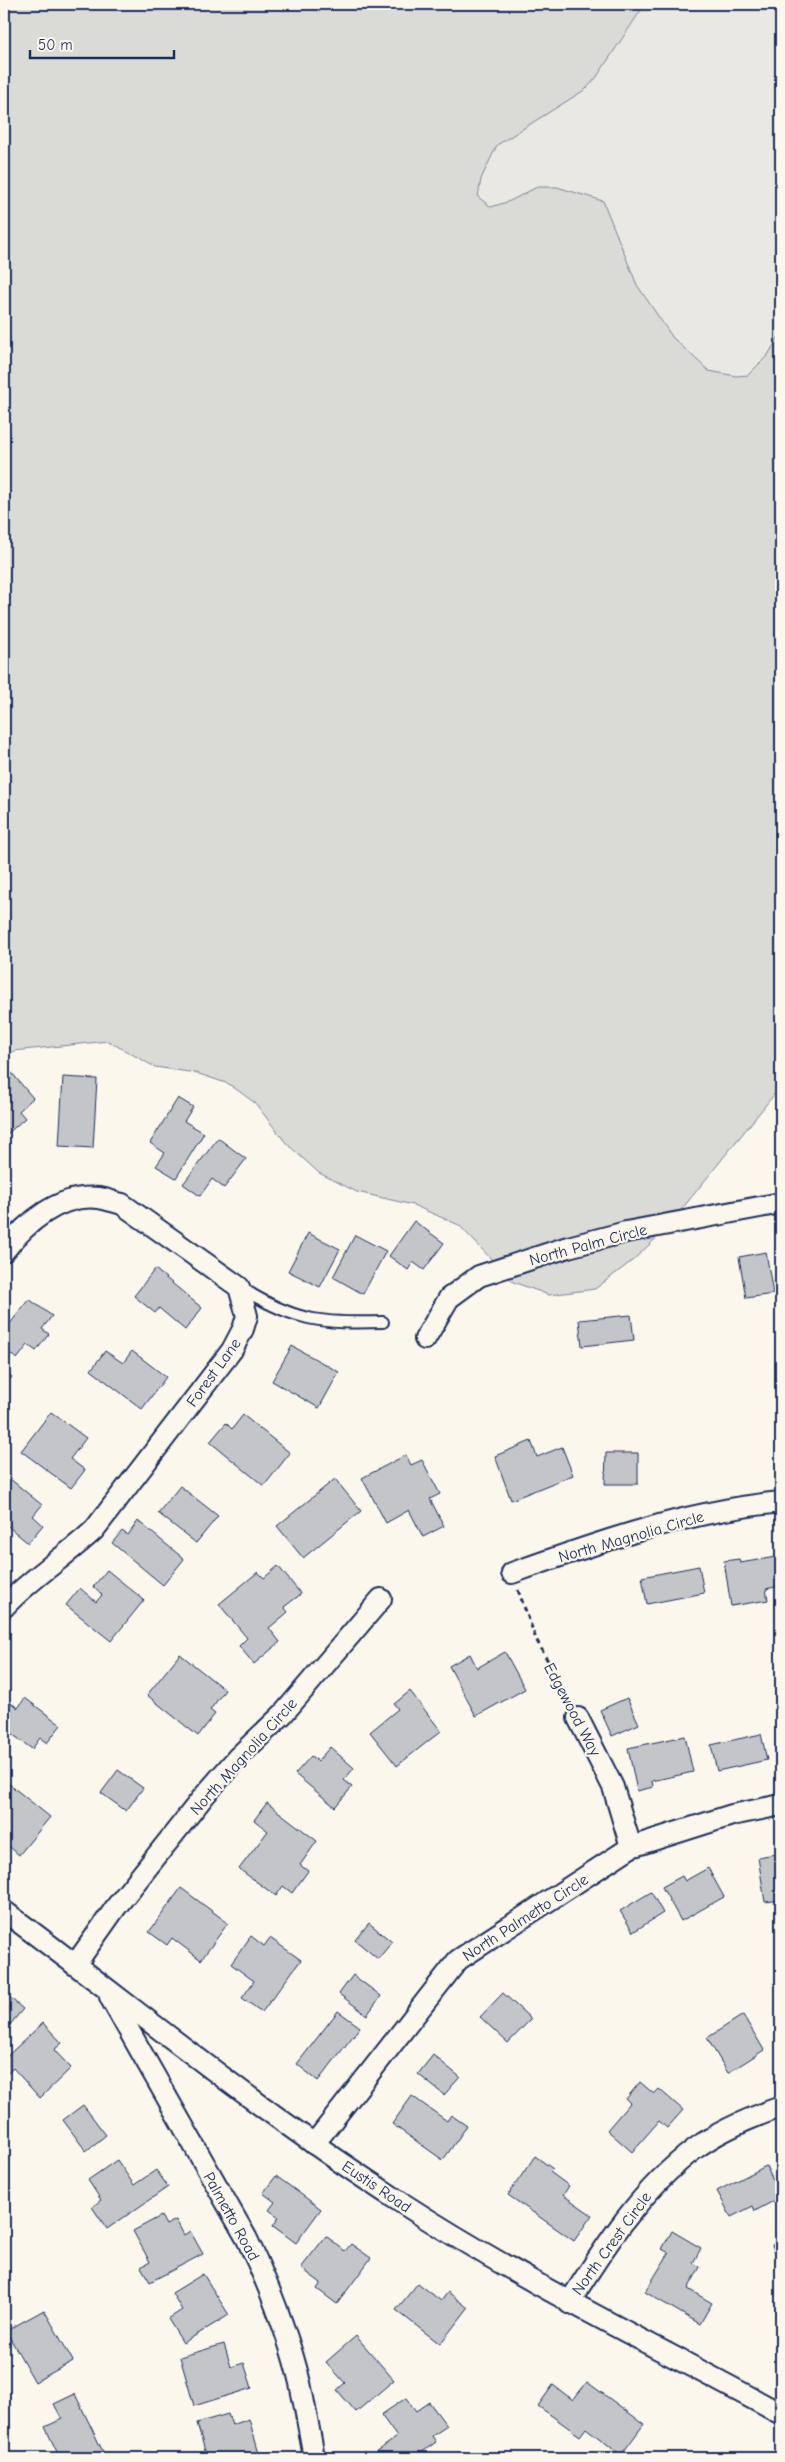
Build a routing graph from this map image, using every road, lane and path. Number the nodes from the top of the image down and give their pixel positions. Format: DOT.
graph roads {
  1 [pos="781,1203"];
  2 [pos="4,1251"];
  3 [pos="239,1287"];
  4 [pos="384,1322"];
  5 [pos="425,1339"];
  6 [pos="781,1502"];
  7 [pos="512,1574"];
  8 [pos="380,1599"];
  9 [pos="4,1607"];
  10 [pos="578,1718"];
  11 [pos="781,1805"];
  12 [pos="631,1847"];
  13 [pos="4,1911"];
  14 [pos="76,1965"];
  15 [pos="107,1990"];
  16 [pos="781,2107"];
  17 [pos="314,2144"];
  18 [pos="569,2303"];
  19 [pos="781,2414"];
  20 [pos="314,2458"];
  1 -- 5 [label="street, North Palm Circle"];
  2 -- 3 [label="street"];
  3 -- 4 [label="lane"];
  3 -- 9 [label="street, Forest Lane"];
  6 -- 7 [label="street, North Magnolia Circle"];
  7 -- 10 [label="path, Edgewood Way"];
  8 -- 14 [label="street, North Magnolia Circle"];
  10 -- 12 [label="street, Edgewood Way"];
  11 -- 12 [label="street, North Palmetto Circle"];
  12 -- 17 [label="street, North Palmetto Circle"];
  13 -- 14 [label="street, Eustis Road"];
  14 -- 15 [label="street, Eustis Road"];
  15 -- 17 [label="street, Eustis Road"];
  15 -- 20 [label="street, Palmetto Road"];
  16 -- 18 [label="street, North Crest Circle"];
  17 -- 18 [label="street, Eustis Road"];
  18 -- 19 [label="street, Eustis Road"];
}
